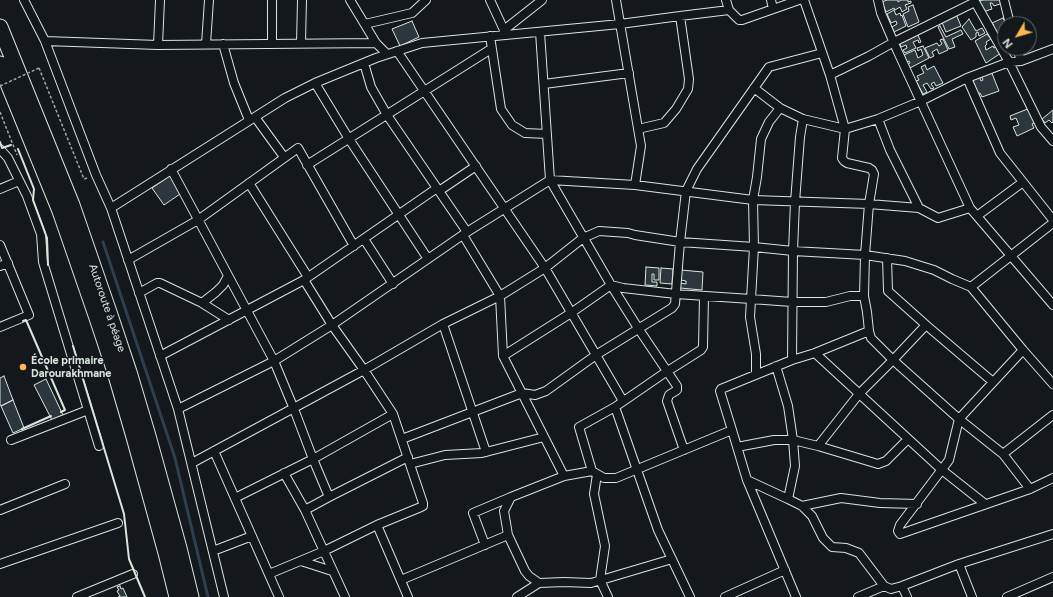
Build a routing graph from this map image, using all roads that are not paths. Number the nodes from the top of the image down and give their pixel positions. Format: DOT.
graph roads {
  1 [pos="27,0"];
  2 [pos="160,0"];
  3 [pos="208,0"];
  4 [pos="272,0"];
  5 [pos="302,0"];
  6 [pos="350,0"];
  7 [pos="426,0"];
  8 [pos="490,0"];
  9 [pos="542,0"];
  10 [pos="616,0"];
  11 [pos="726,0"];
  12 [pos="771,0"];
  13 [pos="799,0"];
  14 [pos="804,0"];
  15 [pos="878,0"];
  16 [pos="1004,0"];
  17 [pos="975,1"];
  18 [pos="772,9"];
  19 [pos="729,10"];
  20 [pos="680,16"];
  21 [pos="1008,16"];
  22 [pos="365,24"];
  23 [pos="620,24"];
  24 [pos="0,27"];
  25 [pos="503,32"];
  26 [pos="540,32"];
  27 [pos="490,36"];
  28 [pos="45,41"];
  29 [pos="894,42"];
  30 [pos="272,43"];
  31 [pos="301,43"];
  32 [pos="376,43"];
  33 [pos="206,44"];
  34 [pos="223,44"];
  35 [pos="158,45"];
  36 [pos="491,49"];
  37 [pos="1053,49"];
  38 [pos="397,51"];
  39 [pos="822,53"];
  40 [pos="387,54"];
  41 [pos="1019,56"];
  42 [pos="1021,61"];
  43 [pos="1008,62"];
  44 [pos="364,63"];
  45 [pos="0,64"];
  46 [pos="629,73"];
  47 [pos="830,75"];
  48 [pos="967,78"];
  49 [pos="315,83"];
  50 [pos="544,84"];
  51 [pos="754,88"];
  52 [pos="424,91"];
  53 [pos="921,101"];
  54 [pos="780,108"];
  55 [pos="387,115"];
  56 [pos="252,118"];
  57 [pos="803,119"];
  58 [pos="878,119"];
  59 [pos="638,128"];
  60 [pos="845,129"];
  61 [pos="547,134"];
  62 [pos="349,139"];
  63 [pos="1053,141"];
  64 [pos="0,149"];
  65 [pos="284,157"];
  66 [pos="307,165"];
  67 [pos="476,166"];
  68 [pos="171,169"];
  69 [pos="550,180"];
  70 [pos="20,181"];
  71 [pos="1023,182"];
  72 [pos="249,183"];
  73 [pos="635,185"];
  74 [pos="0,189"];
  75 [pos="438,189"];
  76 [pos="686,191"];
  77 [pos="753,200"];
  78 [pos="795,202"];
  79 [pos="869,204"];
  80 [pos="111,208"];
  81 [pos="505,208"];
  82 [pos="919,208"];
  83 [pos="970,208"];
  84 [pos="399,215"];
  85 [pos="977,216"];
  86 [pos="198,220"];
  87 [pos="1053,220"];
  88 [pos="1053,223"];
  89 [pos="465,234"];
  90 [pos="584,238"];
  91 [pos="364,239"];
  92 [pos="680,242"];
  93 [pos="0,245"];
  94 [pos="354,246"];
  95 [pos="754,247"];
  96 [pos="793,251"];
  97 [pos="865,255"];
  98 [pos="1012,256"];
  99 [pos="887,258"];
  100 [pos="428,259"];
  101 [pos="128,260"];
  102 [pos="4,265"];
  103 [pos="545,268"];
  104 [pos="228,276"];
  105 [pos="306,278"];
  106 [pos="393,284"];
  107 [pos="611,285"];
  108 [pos="971,287"];
  109 [pos="139,293"];
  110 [pos="676,294"];
  111 [pos="500,296"];
  112 [pos="704,296"];
  113 [pos="864,296"];
  114 [pos="751,298"];
  115 [pos="792,302"];
  116 [pos="202,303"];
  117 [pos="1053,305"];
  118 [pos="247,310"];
  119 [pos="571,313"];
  120 [pos="229,320"];
  121 [pos="443,324"];
  122 [pos="332,325"];
  123 [pos="926,325"];
  124 [pos="0,327"];
  125 [pos="638,328"];
  126 [pos="869,331"];
  127 [pos="1023,350"];
  128 [pos="815,353"];
  129 [pos="596,355"];
  130 [pos="160,356"];
  131 [pos="503,356"];
  132 [pos="792,360"];
  133 [pos="893,360"];
  134 [pos="274,361"];
  135 [pos="776,366"];
  136 [pos="364,370"];
  137 [pos="667,371"];
  138 [pos="756,374"];
  139 [pos="993,382"];
  140 [pos="1053,384"];
  141 [pos="522,393"];
  142 [pos="859,394"];
  143 [pos="623,401"];
  144 [pos="615,406"];
  145 [pos="178,409"];
  146 [pos="294,409"];
  147 [pos="88,410"];
  148 [pos="472,412"];
  149 [pos="393,414"];
  150 [pos="1053,416"];
  151 [pos="959,420"];
  152 [pos="732,430"];
  153 [pos="544,436"];
  154 [pos="402,439"];
  155 [pos="908,439"];
  156 [pos="11,440"];
  157 [pos="793,440"];
  158 [pos="99,446"];
  159 [pos="818,446"];
  160 [pos="737,447"];
  161 [pos="684,450"];
  162 [pos="214,451"];
  163 [pos="486,452"];
  164 [pos="1003,454"];
  165 [pos="313,459"];
  166 [pos="409,461"];
  167 [pos="192,463"];
  168 [pos="637,470"];
  169 [pos="942,470"];
  170 [pos="284,473"];
  171 [pos="594,473"];
  172 [pos="564,476"];
  173 [pos="1053,478"];
  174 [pos="747,480"];
  175 [pos="65,484"];
  176 [pos="1030,489"];
  177 [pos="329,497"];
  178 [pos="510,497"];
  179 [pos="235,498"];
  180 [pos="788,499"];
  181 [pos="916,504"];
  182 [pos="985,504"];
  183 [pos="802,506"];
  184 [pos="0,510"];
  185 [pos="305,510"];
  186 [pos="118,523"];
  187 [pos="378,525"];
  188 [pos="1053,534"];
  189 [pos="508,535"];
  190 [pos="252,536"];
  191 [pos="486,545"];
  192 [pos="213,551"];
  193 [pos="324,551"];
  194 [pos="672,559"];
  195 [pos="301,561"];
  196 [pos="0,564"];
  197 [pos="959,564"];
  198 [pos="785,570"];
  199 [pos="332,571"];
  200 [pos="133,574"];
  201 [pos="269,574"];
  202 [pos="1053,577"];
  203 [pos="401,580"];
  204 [pos="600,580"];
  205 [pos="539,583"];
  206 [pos="884,586"];
  207 [pos="902,586"];
  208 [pos="77,597"];
  209 [pos="177,597"];
  210 [pos="191,597"];
  211 [pos="224,597"];
  212 [pos="279,597"];
  213 [pos="345,597"];
  214 [pos="408,597"];
  215 [pos="517,597"];
  216 [pos="608,597"];
  217 [pos="690,597"];
  218 [pos="725,597"];
  219 [pos="796,597"];
  220 [pos="858,597"];
  221 [pos="907,597"];
  222 [pos="972,597"];
  223 [pos="1007,597"];
  1 -- 28 [label="street"];
  2 -- 35 [label="street"];
  3 -- 33 [label="street"];
  4 -- 30 [label="street"];
  5 -- 31 [label="street"];
  6 -- 22 [label="street"];
  7 -- 22 [label="street"];
  8 -- 25 [label="street"];
  9 -- 25 [label="street"];
  10 -- 23 [label="street"];
  11 -- 19 [label="street"];
  12 -- 18 [label="street"];
  13 -- 18 [label="street"];
  14 -- 39 [label="street"];
  15 -- 29 [label="street"];
  16 -- 21 [label="street"];
  17 -- 29 [label="street"];
  17 -- 43 [label="street"];
  18 -- 19 [label="street"];
  19 -- 20 [label="street"];
  20 -- 23 [label="street"];
  20 -- 59 [label="street"];
  22 -- 32 [label="street"];
  23 -- 26 [label="street"];
  23 -- 46 [label="street"];
  24 -- 210 [label="highway, Autoroute à péage"];
  25 -- 26 [label="street"];
  25 -- 27 [label="street"];
  26 -- 50 [label="street"];
  27 -- 36 [label="street"];
  27 -- 38 [label="street"];
  28 -- 35 [label="street"];
  28 -- 80 [label="street"];
  29 -- 47 [label="street"];
  29 -- 53 [label="street"];
  30 -- 31 [label="street"];
  30 -- 34 [label="street"];
  31 -- 32 [label="street"];
  32 -- 40 [label="street"];
  33 -- 34 [label="street"];
  33 -- 35 [label="street"];
  34 -- 56 [label="street"];
  36 -- 52 [label="street"];
  36 -- 61 [label="street"];
  37 -- 42 [label="street"];
  38 -- 40 [label="street"];
  38 -- 52 [label="street"];
  39 -- 47 [label="street"];
  39 -- 51 [label="street"];
  40 -- 44 [label="street"];
  41 -- 42 [label="street"];
  42 -- 43 [label="street"];
  43 -- 48 [label="street"];
  43 -- 63 [label="street"];
  44 -- 49 [label="street"];
  44 -- 55 [label="street"];
  45 -- 209 [label="highway"];
  46 -- 50 [label="street"];
  46 -- 59 [label="street"];
  47 -- 60 [label="street"];
  48 -- 53 [label="street"];
  48 -- 71 [label="street"];
  49 -- 56 [label="street"];
  49 -- 62 [label="street"];
  50 -- 61 [label="street"];
  51 -- 54 [label="street"];
  51 -- 76 [label="street"];
  52 -- 55 [label="street"];
  52 -- 67 [label="street"];
  53 -- 58 [label="street"];
  53 -- 83 [label="street"];
  54 -- 57 [label="street"];
  54 -- 77 [label="street"];
  55 -- 62 [label="street"];
  55 -- 75 [label="street"];
  56 -- 65 [label="street"];
  56 -- 68 [label="street"];
  57 -- 60 [label="street"];
  57 -- 78 [label="street"];
  58 -- 60 [label="street"];
  58 -- 82 [label="street"];
  59 -- 73 [label="street"];
  60 -- 79 [label="street"];
  61 -- 69 [label="street"];
  62 -- 66 [label="street"];
  62 -- 84 [label="street"];
  64 -- 70 [label="street"];
  65 -- 66 [label="street"];
  65 -- 72 [label="street"];
  66 -- 94 [label="street"];
  67 -- 75 [label="street"];
  67 -- 81 [label="street"];
  68 -- 80 [label="street"];
  68 -- 86 [label="street"];
  69 -- 73 [label="street"];
  69 -- 81 [label="street"];
  69 -- 90 [label="street"];
  70 -- 74 [label="street"];
  70 -- 147 [label="street"];
  71 -- 85 [label="street"];
  71 -- 87 [label="street"];
  72 -- 86 [label="street"];
  72 -- 105 [label="street"];
  73 -- 76 [label="street"];
  75 -- 84 [label="street"];
  75 -- 89 [label="street"];
  76 -- 77 [label="street"];
  76 -- 92 [label="street"];
  77 -- 78 [label="street"];
  77 -- 95 [label="street"];
  78 -- 79 [label="street"];
  78 -- 96 [label="street"];
  79 -- 82 [label="street"];
  79 -- 97 [label="street"];
  80 -- 101 [label="street"];
  81 -- 89 [label="street"];
  81 -- 103 [label="street"];
  82 -- 83 [label="street"];
  83 -- 85 [label="street"];
  84 -- 91 [label="street"];
  84 -- 100 [label="street"];
  85 -- 98 [label="street"];
  86 -- 101 [label="street"];
  86 -- 104 [label="street"];
  88 -- 98 [label="street"];
  89 -- 100 [label="street"];
  89 -- 111 [label="street"];
  90 -- 92 [label="street"];
  90 -- 103 [label="street"];
  90 -- 107 [label="street"];
  91 -- 94 [label="street"];
  91 -- 106 [label="street"];
  92 -- 95 [label="street"];
  92 -- 110 [label="street"];
  93 -- 102 [label="street"];
  94 -- 105 [label="street"];
  95 -- 96 [label="street"];
  95 -- 114 [label="street"];
  96 -- 97 [label="street"];
  96 -- 115 [label="street"];
  97 -- 99 [label="street"];
  97 -- 113 [label="street"];
  98 -- 108 [label="street"];
  98 -- 117 [label="street"];
  99 -- 108 [label="street"];
  99 -- 123 [label="street"];
  100 -- 106 [label="street"];
  101 -- 109 [label="street"];
  102 -- 124 [label="street"];
  103 -- 111 [label="street"];
  103 -- 119 [label="street"];
  104 -- 116 [label="street"];
  104 -- 118 [label="street"];
  105 -- 118 [label="street"];
  105 -- 122 [label="street"];
  106 -- 122 [label="street"];
  107 -- 110 [label="street"];
  107 -- 119 [label="street"];
  107 -- 125 [label="street"];
  108 -- 127 [label="street"];
  109 -- 116 [label="street"];
  109 -- 130 [label="street"];
  110 -- 112 [label="street"];
  110 -- 125 [label="street"];
  111 -- 121 [label="street"];
  111 -- 131 [label="street"];
  112 -- 114 [label="street"];
  112 -- 137 [label="street"];
  113 -- 115 [label="street"];
  113 -- 126 [label="street"];
  114 -- 115 [label="street"];
  114 -- 138 [label="street"];
  115 -- 132 [label="street"];
  116 -- 120 [label="street"];
  118 -- 120 [label="street"];
  118 -- 134 [label="street"];
  119 -- 129 [label="street"];
  119 -- 131 [label="street"];
  120 -- 130 [label="street"];
  121 -- 136 [label="street"];
  121 -- 148 [label="street"];
  122 -- 134 [label="street"];
  122 -- 136 [label="street"];
  123 -- 133 [label="street"];
  123 -- 139 [label="street"];
  125 -- 129 [label="street"];
  125 -- 137 [label="street"];
  126 -- 128 [label="street"];
  126 -- 133 [label="street"];
  127 -- 139 [label="street"];
  127 -- 140 [label="street"];
  128 -- 132 [label="street"];
  128 -- 142 [label="street"];
  129 -- 141 [label="street"];
  129 -- 143 [label="street"];
  130 -- 145 [label="street"];
  131 -- 141 [label="street"];
  132 -- 135 [label="street"];
  133 -- 142 [label="street"];
  133 -- 151 [label="street"];
  134 -- 145 [label="street"];
  134 -- 146 [label="street"];
  135 -- 138 [label="street"];
  135 -- 157 [label="street"];
  136 -- 146 [label="street"];
  136 -- 149 [label="street"];
  137 -- 143 [label="street"];
  137 -- 161 [label="street"];
  138 -- 152 [label="street"];
  139 -- 151 [label="street"];
  141 -- 148 [label="street"];
  141 -- 153 [label="street"];
  142 -- 155 [label="street"];
  142 -- 159 [label="street"];
  143 -- 144 [label="street"];
  144 -- 168 [label="street"];
  144 -- 171 [label="street"];
  145 -- 167 [label="street"];
  146 -- 162 [label="street"];
  146 -- 165 [label="street"];
  147 -- 156 [label="street"];
  147 -- 158 [label="street"];
  148 -- 154 [label="street"];
  148 -- 163 [label="street"];
  149 -- 154 [label="street"];
  149 -- 165 [label="street"];
  150 -- 164 [label="street"];
  151 -- 164 [label="street"];
  151 -- 169 [label="street"];
  152 -- 160 [label="street"];
  152 -- 161 [label="street"];
  153 -- 163 [label="street"];
  153 -- 172 [label="street"];
  154 -- 166 [label="street"];
  155 -- 159 [label="street"];
  155 -- 169 [label="street"];
  157 -- 159 [label="street"];
  157 -- 160 [label="street"];
  157 -- 180 [label="street"];
  160 -- 174 [label="street"];
  161 -- 168 [label="street"];
  162 -- 167 [label="street"];
  162 -- 179 [label="street"];
  163 -- 166 [label="street"];
  164 -- 176 [label="street"];
  165 -- 170 [label="street"];
  165 -- 177 [label="street"];
  166 -- 177 [label="street"];
  166 -- 187 [label="street"];
  167 -- 192 [label="street"];
  168 -- 171 [label="street"];
  168 -- 194 [label="street"];
  169 -- 181 [label="street"];
  169 -- 182 [label="street"];
  170 -- 179 [label="street"];
  170 -- 185 [label="street"];
  171 -- 172 [label="street"];
  171 -- 204 [label="street"];
  172 -- 178 [label="street"];
  173 -- 176 [label="street"];
  174 -- 180 [label="street"];
  174 -- 198 [label="street"];
  175 -- 184 [label="street"];
  176 -- 182 [label="street"];
  177 -- 185 [label="street"];
  178 -- 189 [label="street"];
  178 -- 191 [label="street"];
  179 -- 190 [label="street"];
  180 -- 183 [label="street"];
  181 -- 182 [label="street"];
  181 -- 183 [label="street"];
  183 -- 206 [label="street"];
  185 -- 193 [label="street"];
  186 -- 196 [label="street"];
  187 -- 193 [label="street"];
  187 -- 203 [label="street"];
  188 -- 197 [label="street"];
  189 -- 191 [label="street"];
  189 -- 205 [label="street"];
  190 -- 192 [label="street"];
  190 -- 201 [label="street"];
  191 -- 203 [label="street"];
  192 -- 211 [label="street"];
  193 -- 195 [label="street"];
  193 -- 199 [label="street"];
  194 -- 204 [label="street"];
  194 -- 217 [label="street"];
  195 -- 199 [label="street"];
  195 -- 201 [label="street"];
  197 -- 207 [label="street"];
  197 -- 222 [label="street"];
  198 -- 218 [label="street"];
  198 -- 219 [label="street"];
  199 -- 213 [label="street"];
  200 -- 208 [label="street"];
  201 -- 212 [label="street"];
  202 -- 223 [label="street"];
  203 -- 214 [label="street"];
  204 -- 205 [label="street"];
  204 -- 216 [label="street"];
  205 -- 215 [label="street"];
  206 -- 207 [label="street"];
  206 -- 220 [label="street"];
  207 -- 221 [label="street"];
}
